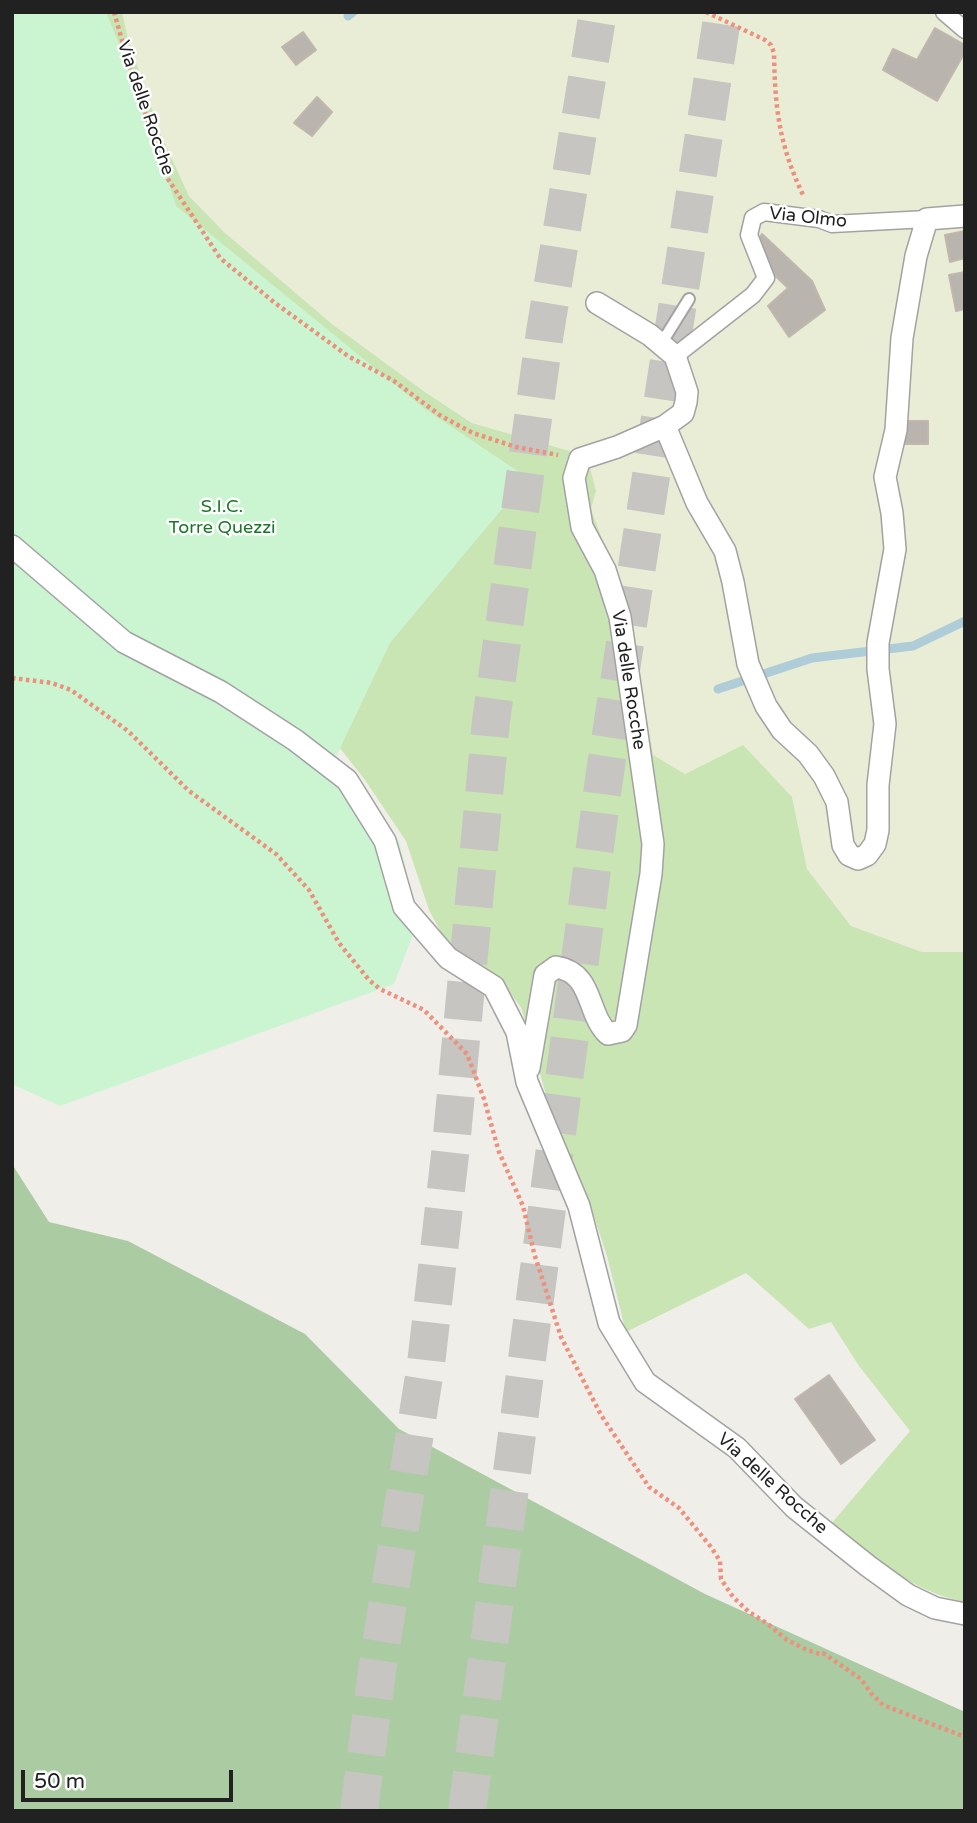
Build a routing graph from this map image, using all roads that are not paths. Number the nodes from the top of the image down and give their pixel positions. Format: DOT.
graph roads {
  1 [pos="944,12"];
  2 [pos="965,30"];
  3 [pos="965,216"];
  4 [pos="927,219"];
  5 [pos="689,299"];
  6 [pos="597,303"];
  7 [pos="668,350"];
  8 [pos="665,426"];
  9 [pos="12,546"];
  10 [pos="527,1082"];
  11 [pos="965,1614"];
  1 -- 2 [label="street"];
  3 -- 4 [label="street, Via Olmo"];
  4 -- 7 [label="street, Via Olmo"];
  4 -- 8 [label="street"];
  5 -- 7 [label="lane"];
  6 -- 7 [label="street"];
  7 -- 8 [label="street"];
  8 -- 10 [label="street, Via delle Rocche"];
  9 -- 10 [label="street, Via delle Rocche"];
  10 -- 11 [label="street, Via delle Rocche"];
}
